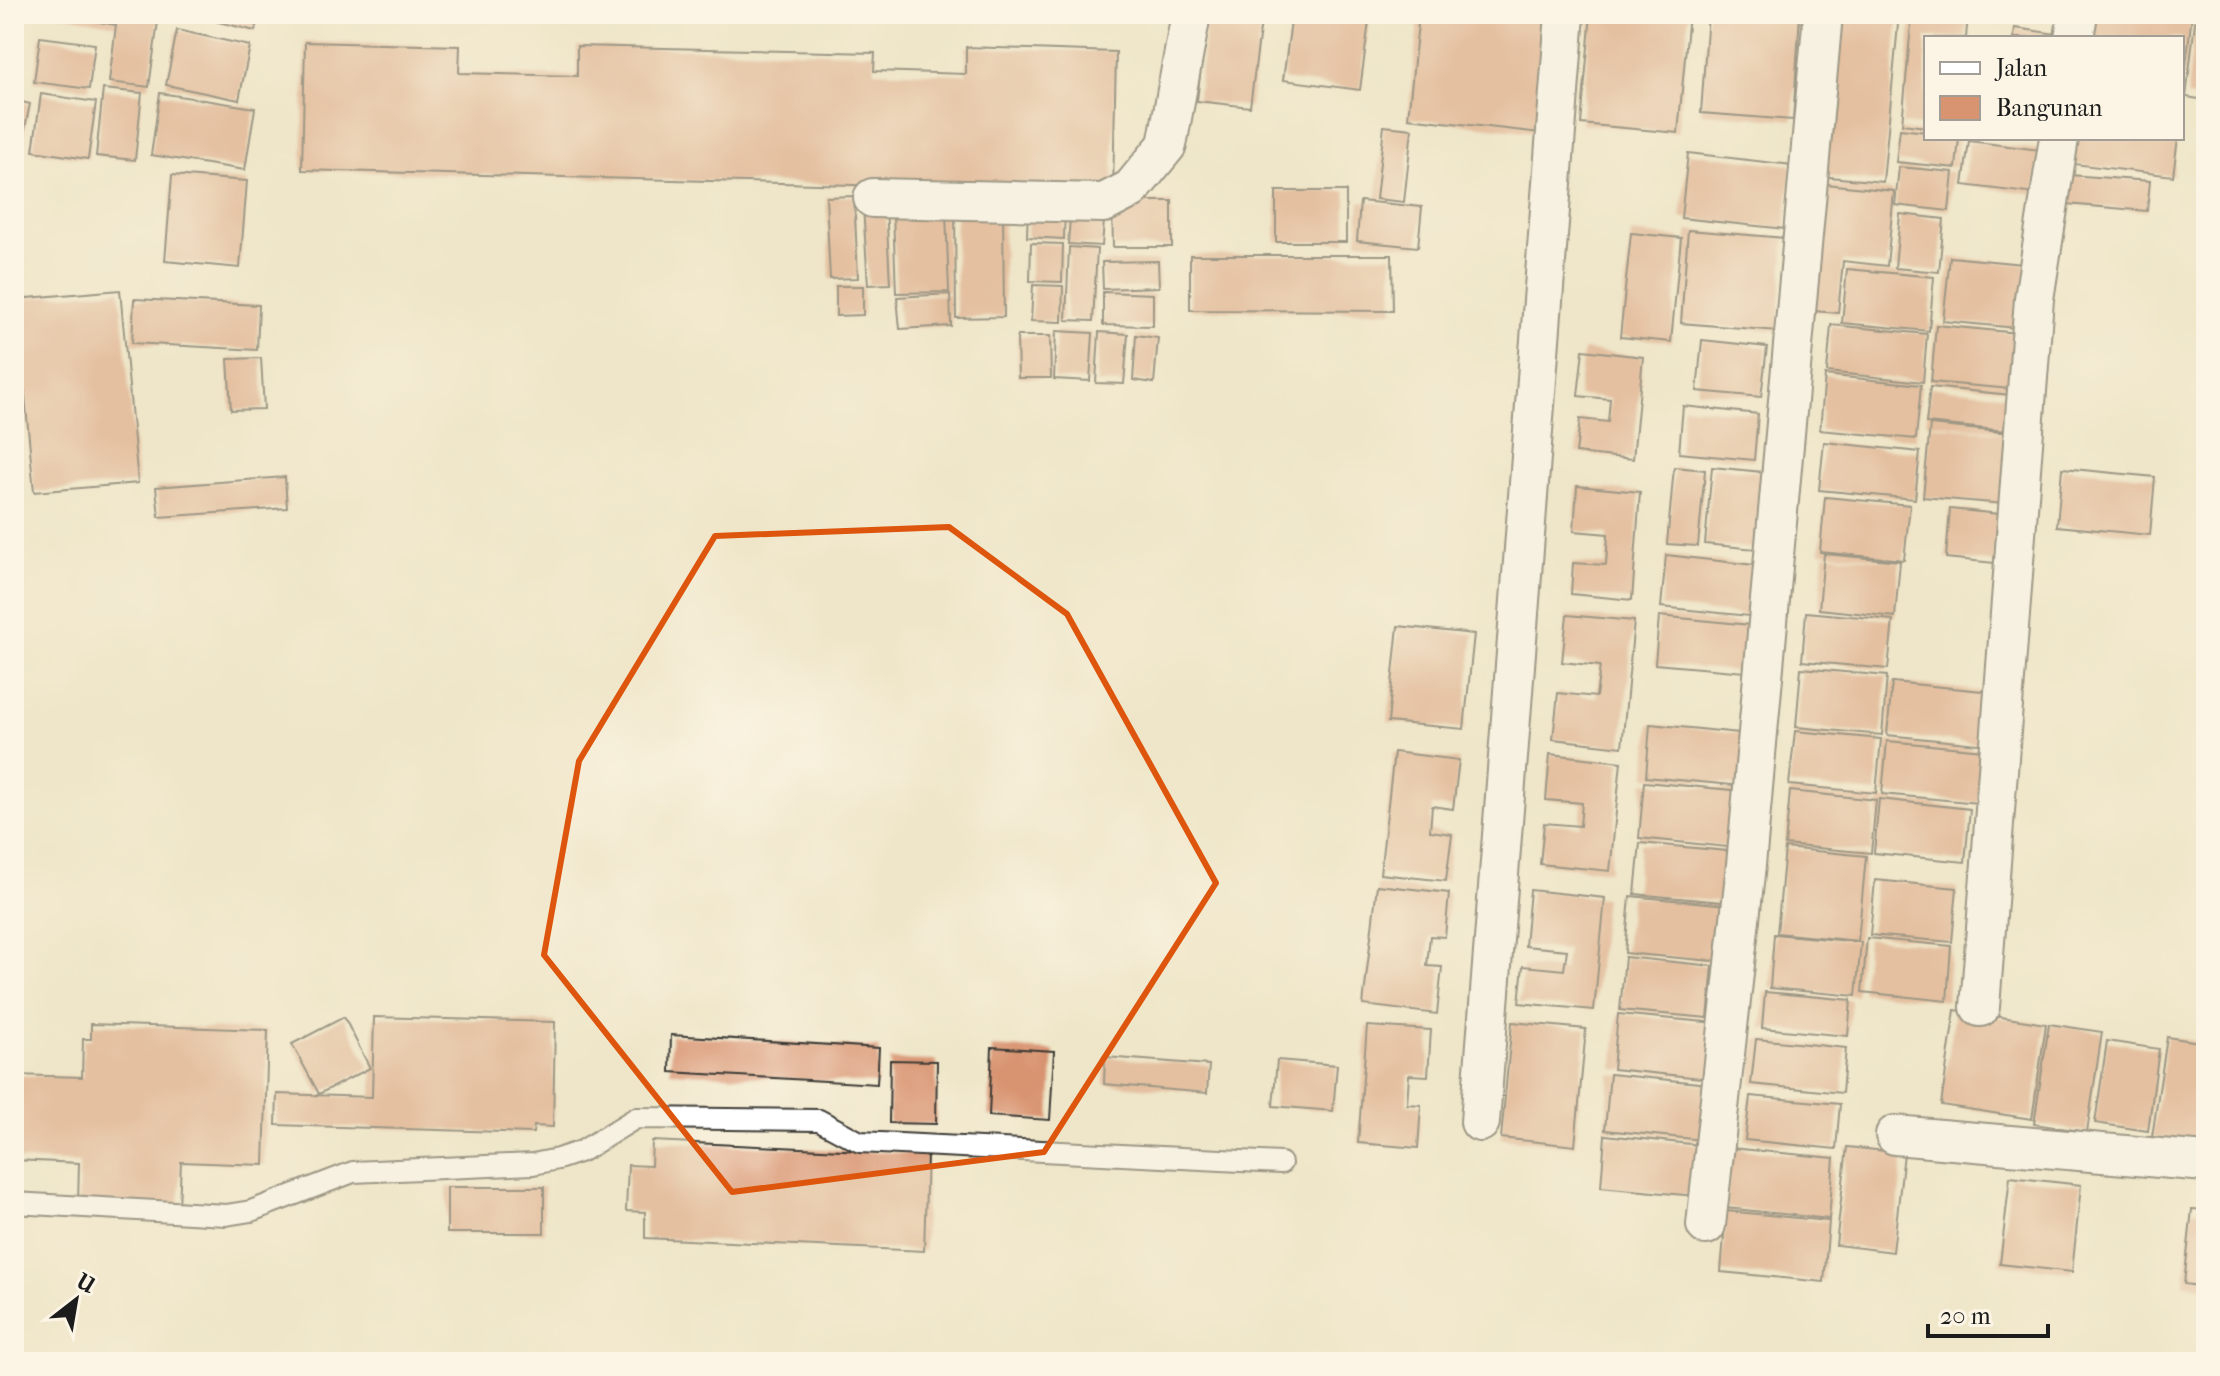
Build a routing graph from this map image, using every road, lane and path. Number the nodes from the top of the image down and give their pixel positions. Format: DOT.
graph roads {
  1 [pos="1191,14"];
  2 [pos="1565,14"];
  3 [pos="1823,14"];
  4 [pos="2078,14"];
  5 [pos="2074,36"];
  6 [pos="2059,140"];
  7 [pos="873,198"];
  8 [pos="1980,1007"];
  9 [pos="1480,1122"];
  10 [pos="1895,1135"];
  11 [pos="2206,1162"];
  12 [pos="1281,1163"];
  13 [pos="14,1203"];
  14 [pos="1706,1225"];
  1 -- 7 [label="street"];
  2 -- 9 [label="street"];
  3 -- 14 [label="street"];
  4 -- 5 [label="street"];
  6 -- 8 [label="street"];
  10 -- 11 [label="street"];
  12 -- 13 [label="lane"];
}
